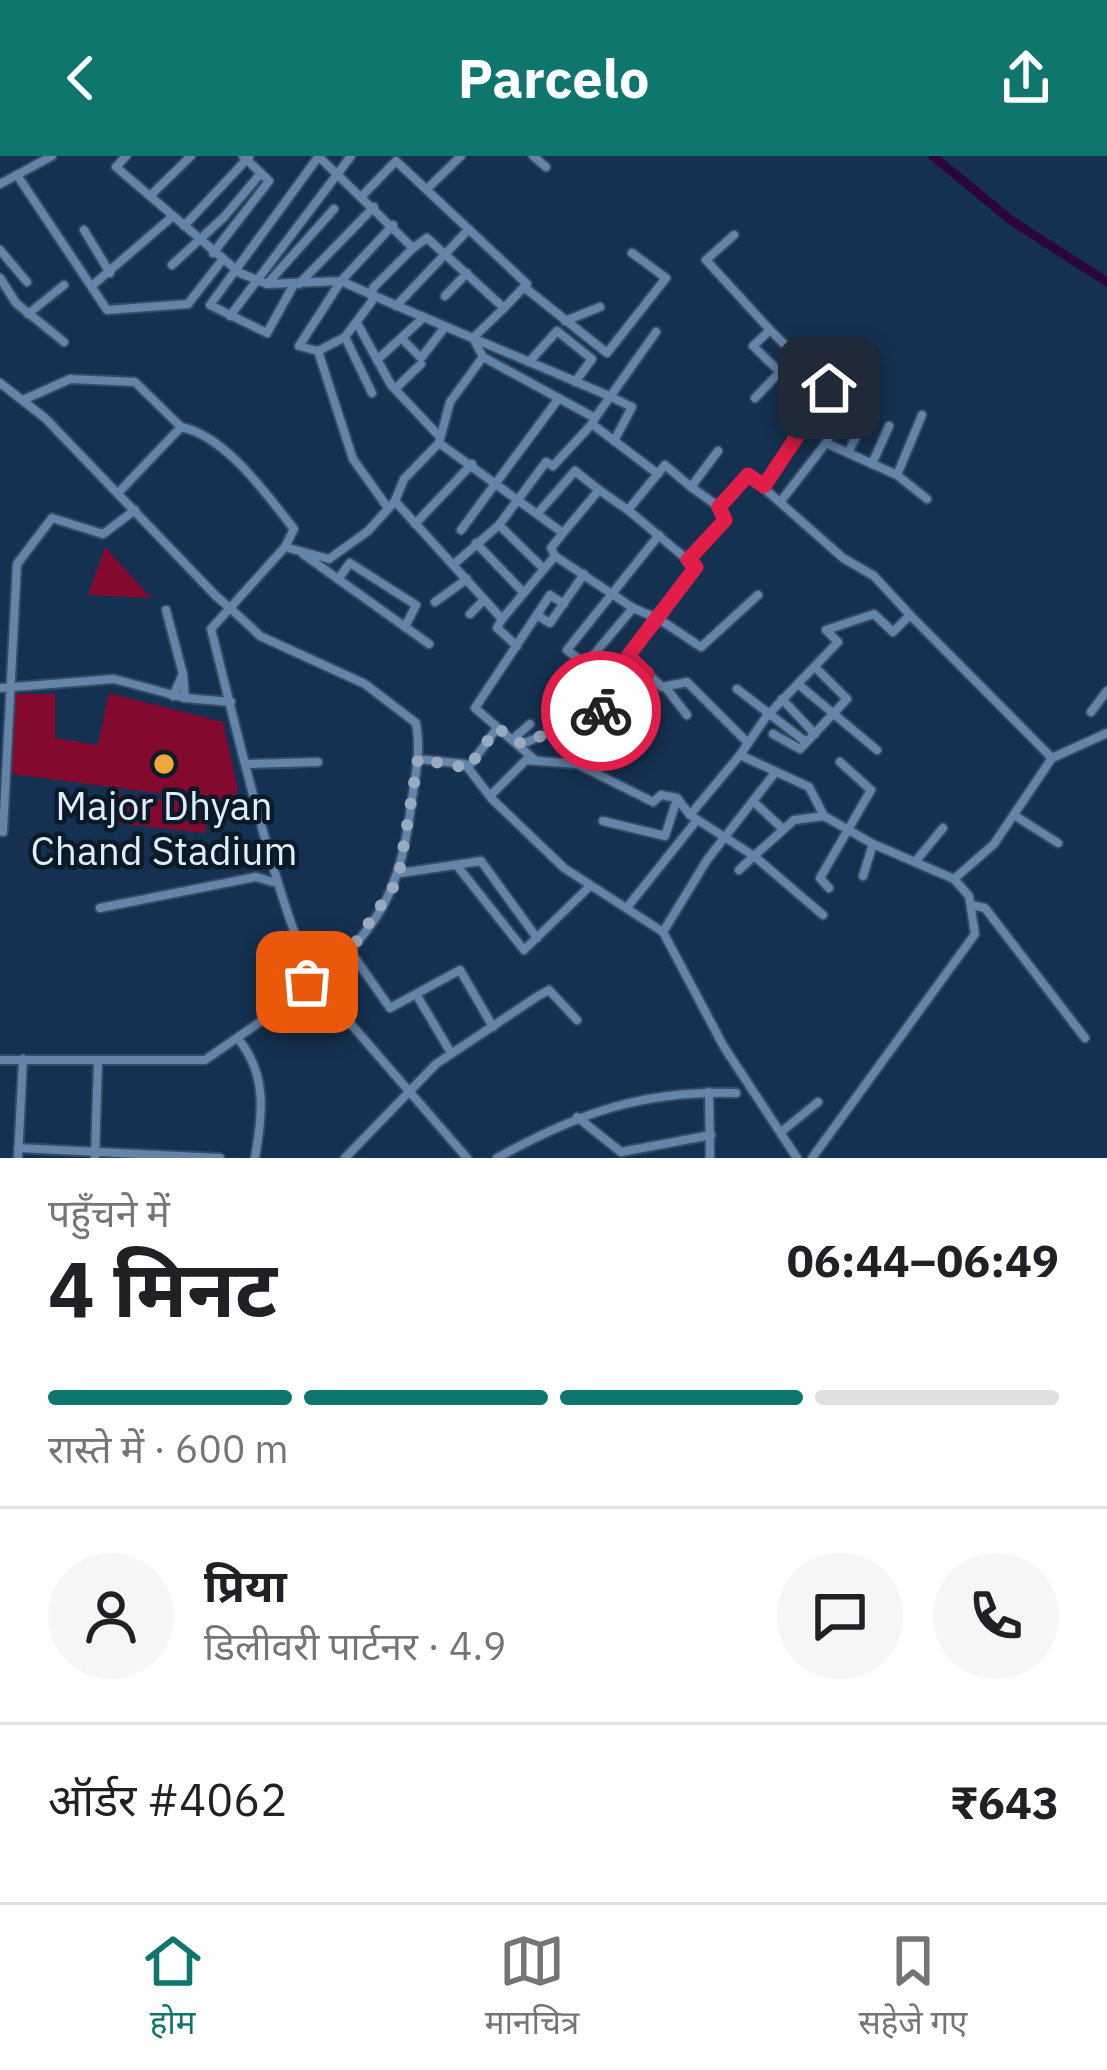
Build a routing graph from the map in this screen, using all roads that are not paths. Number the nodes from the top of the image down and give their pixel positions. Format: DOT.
graph roads {
  1 [pos="52,156"];
  2 [pos="126,156"];
  3 [pos="174,156"];
  4 [pos="191,156"];
  5 [pos="351,156"];
  6 [pos="378,156"];
  7 [pos="408,156"];
  8 [pos="533,156"];
  9 [pos="247,157"];
  10 [pos="458,157"];
  11 [pos="182,164"];
  12 [pos="395,165"];
  13 [pos="546,166"];
  14 [pos="261,173"];
  15 [pos="335,173"];
  16 [pos="17,175"];
  17 [pos="0,184"];
  18 [pos="427,189"];
  19 [pos="151,195"];
  20 [pos="362,197"];
  21 [pos="374,207"];
  22 [pos="334,209"];
  23 [pos="173,216"];
  24 [pos="184,226"];
  25 [pos="393,226"];
  26 [pos="469,229"];
  27 [pos="84,230"];
  28 [pos="734,235"];
  29 [pos="199,241"];
  30 [pos="413,248"];
  31 [pos="0,250"];
  32 [pos="444,253"];
  33 [pos="632,253"];
  34 [pos="213,254"];
  35 [pos="223,259"];
  36 [pos="172,265"];
  37 [pos="233,268"];
  38 [pos="110,273"];
  39 [pos="466,273"];
  40 [pos="0,278"];
  41 [pos="254,279"];
  42 [pos="341,280"];
  43 [pos="27,282"];
  44 [pos="267,284"];
  45 [pos="64,285"];
  46 [pos="296,285"];
  47 [pos="94,286"];
  48 [pos="524,287"];
  49 [pos="2,293"];
  50 [pos="372,295"];
  51 [pos="445,296"];
  52 [pos="396,306"];
  53 [pos="600,307"];
  54 [pos="504,308"];
  55 [pos="28,314"];
  56 [pos="230,316"];
  57 [pos="424,317"];
  58 [pos="565,320"];
  59 [pos="357,323"];
  60 [pos="445,327"];
  61 [pos="770,330"];
  62 [pos="557,331"];
  63 [pos="656,332"];
  64 [pos="345,337"];
  65 [pos="473,338"];
  66 [pos="402,339"];
  67 [pos="64,342"];
  68 [pos="318,351"];
  69 [pos="483,357"];
  70 [pos="377,360"];
  71 [pos="530,362"];
  72 [pos="421,364"];
  73 [pos="779,373"];
  74 [pos="574,382"];
  75 [pos="0,383"];
  76 [pos="395,389"];
  77 [pos="372,393"];
  78 [pos="609,396"];
  79 [pos="559,398"];
  80 [pos="755,398"];
  81 [pos="23,400"];
  82 [pos="872,404"];
  83 [pos="818,409"];
  84 [pos="841,411"];
  85 [pos="922,415"];
  86 [pos="594,421"];
  87 [pos="889,426"];
  88 [pos="181,427"];
  89 [pos="440,441"];
  90 [pos="614,441"];
  91 [pos="826,442"];
  92 [pos="718,451"];
  93 [pos="848,453"];
  94 [pos="472,464"];
  95 [pos="872,464"];
  96 [pos="658,474"];
  97 [pos="897,475"];
  98 [pos="496,482"];
  99 [pos="764,486"];
  100 [pos="691,487"];
  101 [pos="599,490"];
  102 [pos="118,494"];
  103 [pos="519,499"];
  104 [pos="927,499"];
  105 [pos="781,501"];
  106 [pos="392,504"];
  107 [pos="719,507"];
  108 [pos="135,511"];
  109 [pos="628,511"];
  110 [pos="538,513"];
  111 [pos="415,524"];
  112 [pos="499,525"];
  113 [pos="461,530"];
  114 [pos="563,533"];
  115 [pos="659,535"];
  116 [pos="476,544"];
  117 [pos="285,547"];
  118 [pos="297,550"];
  119 [pos="555,556"];
  120 [pos="688,560"];
  121 [pos="453,565"];
  122 [pos="544,569"];
  123 [pos="584,574"];
  124 [pos="338,579"];
  125 [pos="467,579"];
  126 [pos="523,592"];
  127 [pos="614,593"];
  128 [pos="758,595"];
  129 [pos="484,600"];
  130 [pos="435,602"];
  131 [pos="564,604"];
  132 [pos="632,608"];
  133 [pos="166,610"];
  134 [pos="232,610"];
  135 [pos="470,614"];
  136 [pos="910,615"];
  137 [pos="538,616"];
  138 [pos="502,619"];
  139 [pos="659,620"];
  140 [pos="405,627"];
  141 [pos="429,644"];
  142 [pos="517,646"];
  143 [pos="585,664"];
  144 [pos="816,668"];
  145 [pos="183,674"];
  146 [pos="647,674"];
  147 [pos="799,684"];
  148 [pos="5,688"];
  149 [pos="666,688"];
  150 [pos="737,689"];
  151 [pos="1107,691"];
  152 [pos="624,695"];
  153 [pos="172,696"];
  154 [pos="185,698"];
  155 [pos="782,699"];
  156 [pos="231,702"];
  157 [pos="1091,712"];
  158 [pos="769,713"];
  159 [pos="833,714"];
  160 [pos="686,715"];
  161 [pos="530,724"];
  162 [pos="497,728"];
  163 [pos="1107,733"];
  164 [pos="773,734"];
  165 [pos="815,734"];
  166 [pos="518,741"];
  167 [pos="806,742"];
  168 [pos="748,743"];
  169 [pos="877,750"];
  170 [pos="740,755"];
  171 [pos="1052,758"];
  172 [pos="418,759"];
  173 [pos="535,760"];
  174 [pos="318,762"];
  175 [pos="840,762"];
  176 [pos="248,764"];
  177 [pos="468,768"];
  178 [pos="774,774"];
  179 [pos="490,796"];
  180 [pos="677,798"];
  181 [pos="755,803"];
  182 [pos="1014,814"];
  183 [pos="824,816"];
  184 [pos="694,818"];
  185 [pos="603,820"];
  186 [pos="851,827"];
  187 [pos="943,828"];
  188 [pos="783,829"];
  189 [pos="4,832"];
  190 [pos="726,839"];
  191 [pos="1058,843"];
  192 [pos="873,844"];
  193 [pos="754,856"];
  194 [pos="270,862"];
  195 [pos="915,862"];
  196 [pos="458,867"];
  197 [pos="739,870"];
  198 [pos="401,873"];
  199 [pos="863,875"];
  200 [pos="256,877"];
  201 [pos="954,879"];
  202 [pos="275,882"];
  203 [pos="588,888"];
  204 [pos="829,888"];
  205 [pos="629,905"];
  206 [pos="970,905"];
  207 [pos="100,908"];
  208 [pos="823,915"];
  209 [pos="663,932"];
  210 [pos="537,938"];
  211 [pos="350,951"];
  212 [pos="312,984"];
  213 [pos="416,994"];
  214 [pos="577,1020"];
  215 [pos="494,1027"];
  216 [pos="1085,1038"];
  217 [pos="239,1039"];
  218 [pos="451,1054"];
  219 [pos="23,1059"];
  220 [pos="0,1060"];
  221 [pos="98,1060"];
  222 [pos="411,1092"];
  223 [pos="709,1092"];
  224 [pos="736,1093"];
  225 [pos="818,1102"];
  226 [pos="576,1116"];
  227 [pos="781,1132"];
  228 [pos="711,1135"];
  229 [pos="18,1153"];
  230 [pos="95,1155"];
  231 [pos="220,1158"];
  232 [pos="255,1158"];
  233 [pos="345,1158"];
  234 [pos="466,1158"];
  235 [pos="497,1158"];
  236 [pos="710,1158"];
  237 [pos="797,1158"];
  238 [pos="812,1158"];
  1 -- 16 [label="street"];
  2 -- 19 [label="street"];
  3 -- 11 [label="street"];
  4 -- 11 [label="street"];
  5 -- 15 [label="street"];
  6 -- 12 [label="street"];
  7 -- 12 [label="street"];
  8 -- 13 [label="street"];
  9 -- 14 [label="street"];
  9 -- 24 [label="street"];
  10 -- 18 [label="street"];
  11 -- 19 [label="street"];
  12 -- 18 [label="street"];
  12 -- 20 [label="street"];
  14 -- 29 [label="street"];
  14 -- 34 [label="street"];
  15 -- 20 [label="street"];
  15 -- 37 [label="street"];
  15 -- 41 [label="street"];
  16 -- 17 [label="street"];
  16 -- 47 [label="street"];
  18 -- 26 [label="street"];
  19 -- 23 [label="street"];
  20 -- 21 [label="street"];
  21 -- 25 [label="street"];
  21 -- 46 [label="street"];
  22 -- 44 [label="street"];
  23 -- 24 [label="street"];
  23 -- 38 [label="street"];
  24 -- 29 [label="street"];
  25 -- 30 [label="street"];
  25 -- 42 [label="street"];
  26 -- 32 [label="street"];
  26 -- 48 [label="street"];
  27 -- 38 [label="street"];
  28 -- 61 [label="street"];
  29 -- 34 [label="street"];
  29 -- 36 [label="street"];
  30 -- 32 [label="street"];
  30 -- 50 [label="street"];
  31 -- 43 [label="street"];
  32 -- 39 [label="street"];
  32 -- 52 [label="street"];
  33 -- 58 [label="street"];
  34 -- 35 [label="street"];
  35 -- 37 [label="street"];
  35 -- 47 [label="street"];
  37 -- 41 [label="street"];
  37 -- 56 [label="street"];
  38 -- 47 [label="street"];
  39 -- 51 [label="street"];
  39 -- 54 [label="street"];
  40 -- 49 [label="street"];
  41 -- 44 [label="street"];
  41 -- 56 [label="street"];
  42 -- 46 [label="street"];
  42 -- 50 [label="street"];
  42 -- 68 [label="street"];
  44 -- 46 [label="street"];
  45 -- 55 [label="street"];
  46 -- 56 [label="street"];
  48 -- 54 [label="street"];
  48 -- 58 [label="street"];
  49 -- 55 [label="street"];
  50 -- 52 [label="street"];
  50 -- 59 [label="street"];
  52 -- 57 [label="street"];
  53 -- 58 [label="street"];
  54 -- 65 [label="street"];
  55 -- 67 [label="street"];
  57 -- 60 [label="street"];
  57 -- 66 [label="street"];
  58 -- 62 [label="street"];
  59 -- 64 [label="street"];
  59 -- 70 [label="street"];
  60 -- 65 [label="street"];
  60 -- 66 [label="street"];
  61 -- 73 [label="street"];
  61 -- 83 [label="street"];
  62 -- 71 [label="street"];
  62 -- 74 [label="street"];
  63 -- 78 [label="street"];
  64 -- 68 [label="street"];
  64 -- 77 [label="street"];
  65 -- 69 [label="street"];
  65 -- 71 [label="street"];
  66 -- 70 [label="street"];
  68 -- 106 [label="street"];
  69 -- 79 [label="street"];
  69 -- 89 [label="street"];
  70 -- 76 [label="street"];
  71 -- 74 [label="street"];
  72 -- 76 [label="street"];
  73 -- 80 [label="street"];
  73 -- 83 [label="street"];
  74 -- 78 [label="street"];
  75 -- 81 [label="street"];
  76 -- 89 [label="street"];
  78 -- 86 [label="street"];
  78 -- 90 [label="street"];
  79 -- 86 [label="street"];
  79 -- 98 [label="street"];
  81 -- 88 [label="street"];
  81 -- 102 [label="street"];
  82 -- 93 [label="street"];
  83 -- 99 [label="street"];
  84 -- 91 [label="street"];
  85 -- 97 [label="street"];
  86 -- 90 [label="street"];
  86 -- 103 [label="street"];
  87 -- 95 [label="street"];
  88 -- 102 [label="street"];
  88 -- 117 [label="street"];
  89 -- 94 [label="street"];
  89 -- 106 [label="street"];
  90 -- 96 [label="street"];
  91 -- 93 [label="street"];
  91 -- 105 [label="street"];
  92 -- 100 [label="street"];
  93 -- 95 [label="street"];
  94 -- 98 [label="street"];
  94 -- 111 [label="street"];
  95 -- 97 [label="street"];
  96 -- 100 [label="street"];
  96 -- 109 [label="street"];
  97 -- 104 [label="street"];
  98 -- 103 [label="street"];
  98 -- 113 [label="street"];
  99 -- 105 [label="street"];
  99 -- 107 [label="street"];
  100 -- 107 [label="street"];
  101 -- 109 [label="street"];
  101 -- 110 [label="street"];
  101 -- 114 [label="street"];
  102 -- 108 [label="street"];
  103 -- 110 [label="street"];
  103 -- 112 [label="street"];
  105 -- 136 [label="street"];
  106 -- 111 [label="street"];
  106 -- 118 [label="street"];
  107 -- 120 [label="street"];
  108 -- 134 [label="street"];
  108 -- 148 [label="street"];
  109 -- 115 [label="street"];
  110 -- 114 [label="street"];
  111 -- 121 [label="street"];
  112 -- 116 [label="street"];
  112 -- 122 [label="street"];
  114 -- 119 [label="street"];
  115 -- 120 [label="street"];
  115 -- 127 [label="street"];
  116 -- 121 [label="street"];
  116 -- 126 [label="street"];
  117 -- 118 [label="street"];
  117 -- 134 [label="street"];
  118 -- 124 [label="street"];
  119 -- 122 [label="street"];
  119 -- 123 [label="street"];
  120 -- 139 [label="street"];
  121 -- 125 [label="street"];
  122 -- 126 [label="street"];
  123 -- 127 [label="street"];
  123 -- 131 [label="street"];
  124 -- 140 [label="street"];
  124 -- 140 [label="street"];
  125 -- 129 [label="street"];
  125 -- 130 [label="street"];
  126 -- 138 [label="street"];
  127 -- 132 [label="street"];
  127 -- 143 [label="street"];
  128 -- 139 [label="street"];
  129 -- 135 [label="street"];
  129 -- 138 [label="street"];
  131 -- 137 [label="street"];
  131 -- 137 [label="street"];
  132 -- 139 [label="street"];
  132 -- 143 [label="street"];
  133 -- 145 [label="street"];
  134 -- 156 [label="street"];
  134 -- 172 [label="street"];
  136 -- 144 [label="street"];
  136 -- 171 [label="street"];
  137 -- 142 [label="street"];
  138 -- 142 [label="street"];
  139 -- 146 [label="street"];
  140 -- 141 [label="street"];
  142 -- 162 [label="street"];
  143 -- 152 [label="street"];
  144 -- 147 [label="street"];
  144 -- 159 [label="street"];
  145 -- 153 [label="street"];
  145 -- 154 [label="street"];
  146 -- 149 [label="street"];
  146 -- 152 [label="street"];
  147 -- 155 [label="street"];
  147 -- 159 [label="street"];
  148 -- 153 [label="street"];
  148 -- 189 [label="street"];
  149 -- 160 [label="street"];
  149 -- 168 [label="street"];
  150 -- 158 [label="street"];
  151 -- 157 [label="street"];
  152 -- 166 [label="street"];
  153 -- 154 [label="street"];
  154 -- 156 [label="street"];
  155 -- 158 [label="street"];
  155 -- 165 [label="street"];
  156 -- 176 [label="street"];
  158 -- 167 [label="street"];
  158 -- 168 [label="street"];
  159 -- 165 [label="street"];
  159 -- 169 [label="street"];
  161 -- 166 [label="street"];
  162 -- 166 [label="street"];
  162 -- 177 [label="street"];
  163 -- 171 [label="street"];
  164 -- 167 [label="street"];
  165 -- 167 [label="street"];
  166 -- 173 [label="street"];
  168 -- 170 [label="street"];
  170 -- 178 [label="street"];
  170 -- 184 [label="street"];
  171 -- 182 [label="street"];
  172 -- 177 [label="street"];
  172 -- 198 [label="street"];
  173 -- 179 [label="street"];
  173 -- 180 [label="street"];
  174 -- 176 [label="street"];
  175 -- 186 [label="street"];
  176 -- 194 [label="street"];
  177 -- 179 [label="street"];
  178 -- 181 [label="street"];
  178 -- 183 [label="street"];
  179 -- 205 [label="street"];
  180 -- 184 [label="street"];
  180 -- 185 [label="street"];
  181 -- 188 [label="street"];
  181 -- 190 [label="street"];
  182 -- 191 [label="street"];
  182 -- 201 [label="street"];
  183 -- 186 [label="street"];
  183 -- 188 [label="street"];
  184 -- 190 [label="street"];
  184 -- 205 [label="street"];
  186 -- 192 [label="street"];
  186 -- 204 [label="street"];
  187 -- 195 [label="street"];
  188 -- 193 [label="street"];
  190 -- 193 [label="street"];
  190 -- 209 [label="street"];
  192 -- 195 [label="street"];
  192 -- 199 [label="street"];
  193 -- 197 [label="street"];
  193 -- 208 [label="street"];
  194 -- 200 [label="street"];
  194 -- 202 [label="street"];
  195 -- 201 [label="street"];
  196 -- 198 [label="street"];
  196 -- 210 [label="street"];
  196 -- 210 [label="street"];
  198 -- 211 [label="street"];
  200 -- 202 [label="street"];
  200 -- 207 [label="street"];
  201 -- 206 [label="street"];
  202 -- 212 [label="street"];
  203 -- 210 [label="street"];
  205 -- 209 [label="street"];
  206 -- 216 [label="street"];
  206 -- 238 [label="street"];
  209 -- 227 [label="street"];
  211 -- 212 [label="street"];
  211 -- 213 [label="street"];
  212 -- 217 [label="street"];
  212 -- 222 [label="street"];
  213 -- 215 [label="street"];
  213 -- 218 [label="street"];
  214 -- 215 [label="street"];
  215 -- 218 [label="street"];
  217 -- 221 [label="street"];
  217 -- 232 [label="street"];
  218 -- 222 [label="street"];
  219 -- 220 [label="street"];
  219 -- 221 [label="street"];
  219 -- 229 [label="street"];
  221 -- 230 [label="street"];
  222 -- 233 [label="street"];
  222 -- 234 [label="street"];
  223 -- 224 [label="street"];
  223 -- 226 [label="street"];
  223 -- 228 [label="street"];
  225 -- 227 [label="street"];
  226 -- 228 [label="street"];
  226 -- 235 [label="street"];
  227 -- 237 [label="street"];
  228 -- 236 [label="street"];
  229 -- 230 [label="street"];
  230 -- 231 [label="street"];
}
